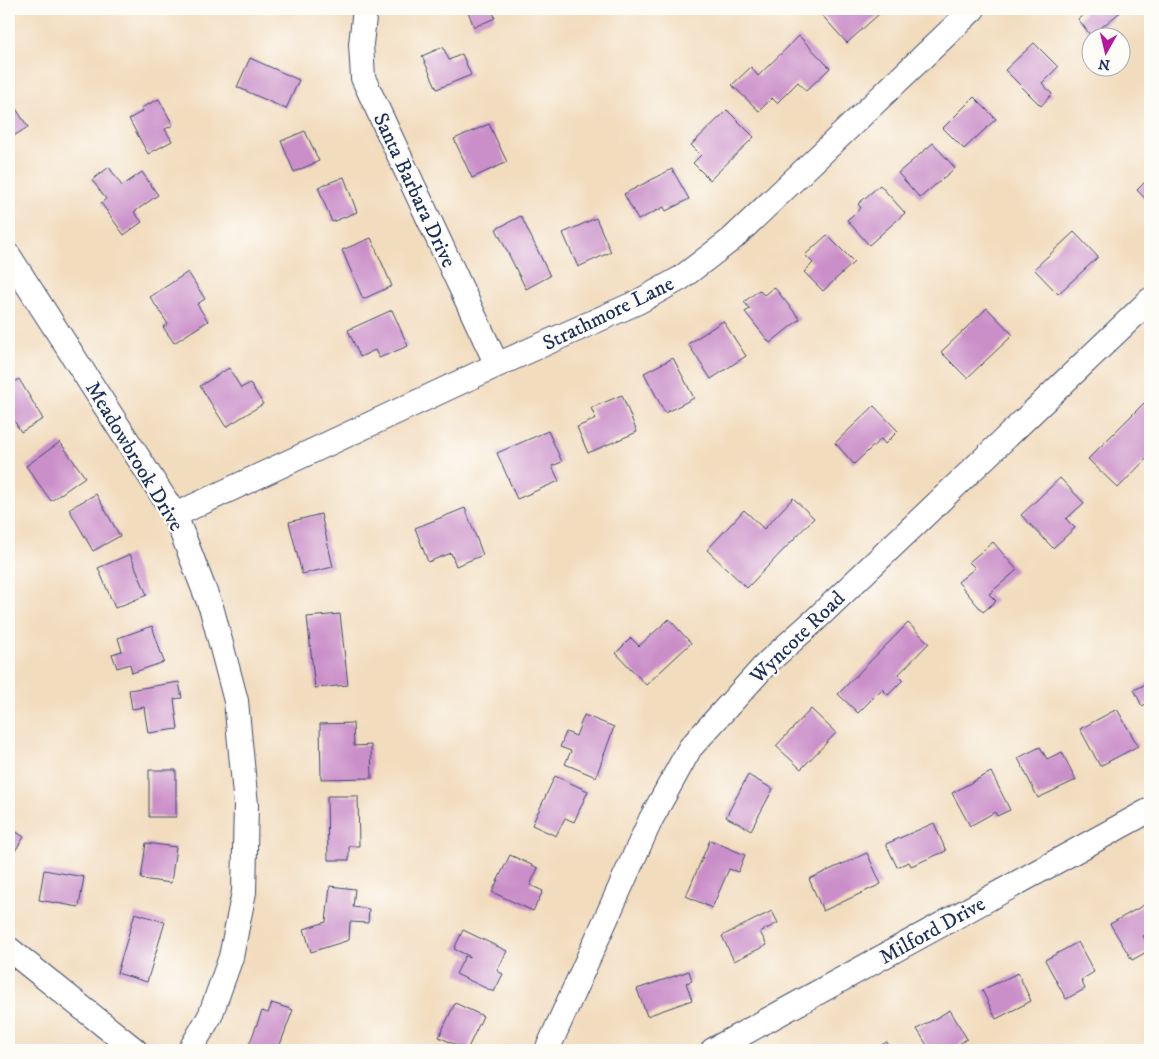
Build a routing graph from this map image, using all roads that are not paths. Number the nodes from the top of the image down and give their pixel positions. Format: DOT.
graph roads {
  1 [pos="365,9"];
  2 [pos="973,9"];
  3 [pos="9,256"];
  4 [pos="1150,300"];
  5 [pos="497,365"];
  6 [pos="175,515"];
  7 [pos="1150,810"];
  8 [pos="9,949"];
  9 [pos="135,1050"];
  10 [pos="190,1050"];
  11 [pos="547,1050"];
  12 [pos="713,1050"];
  1 -- 5 [label="street, Santa Barbara Drive"];
  2 -- 5 [label="street, Strathmore Lane"];
  3 -- 6 [label="street, Meadowbrook Drive"];
  4 -- 11 [label="street, Wyncote Road"];
  5 -- 6 [label="street, Strathmore Lane"];
  6 -- 10 [label="street, Meadowbrook Drive"];
  7 -- 12 [label="street, Milford Drive"];
  8 -- 9 [label="street"];
}
